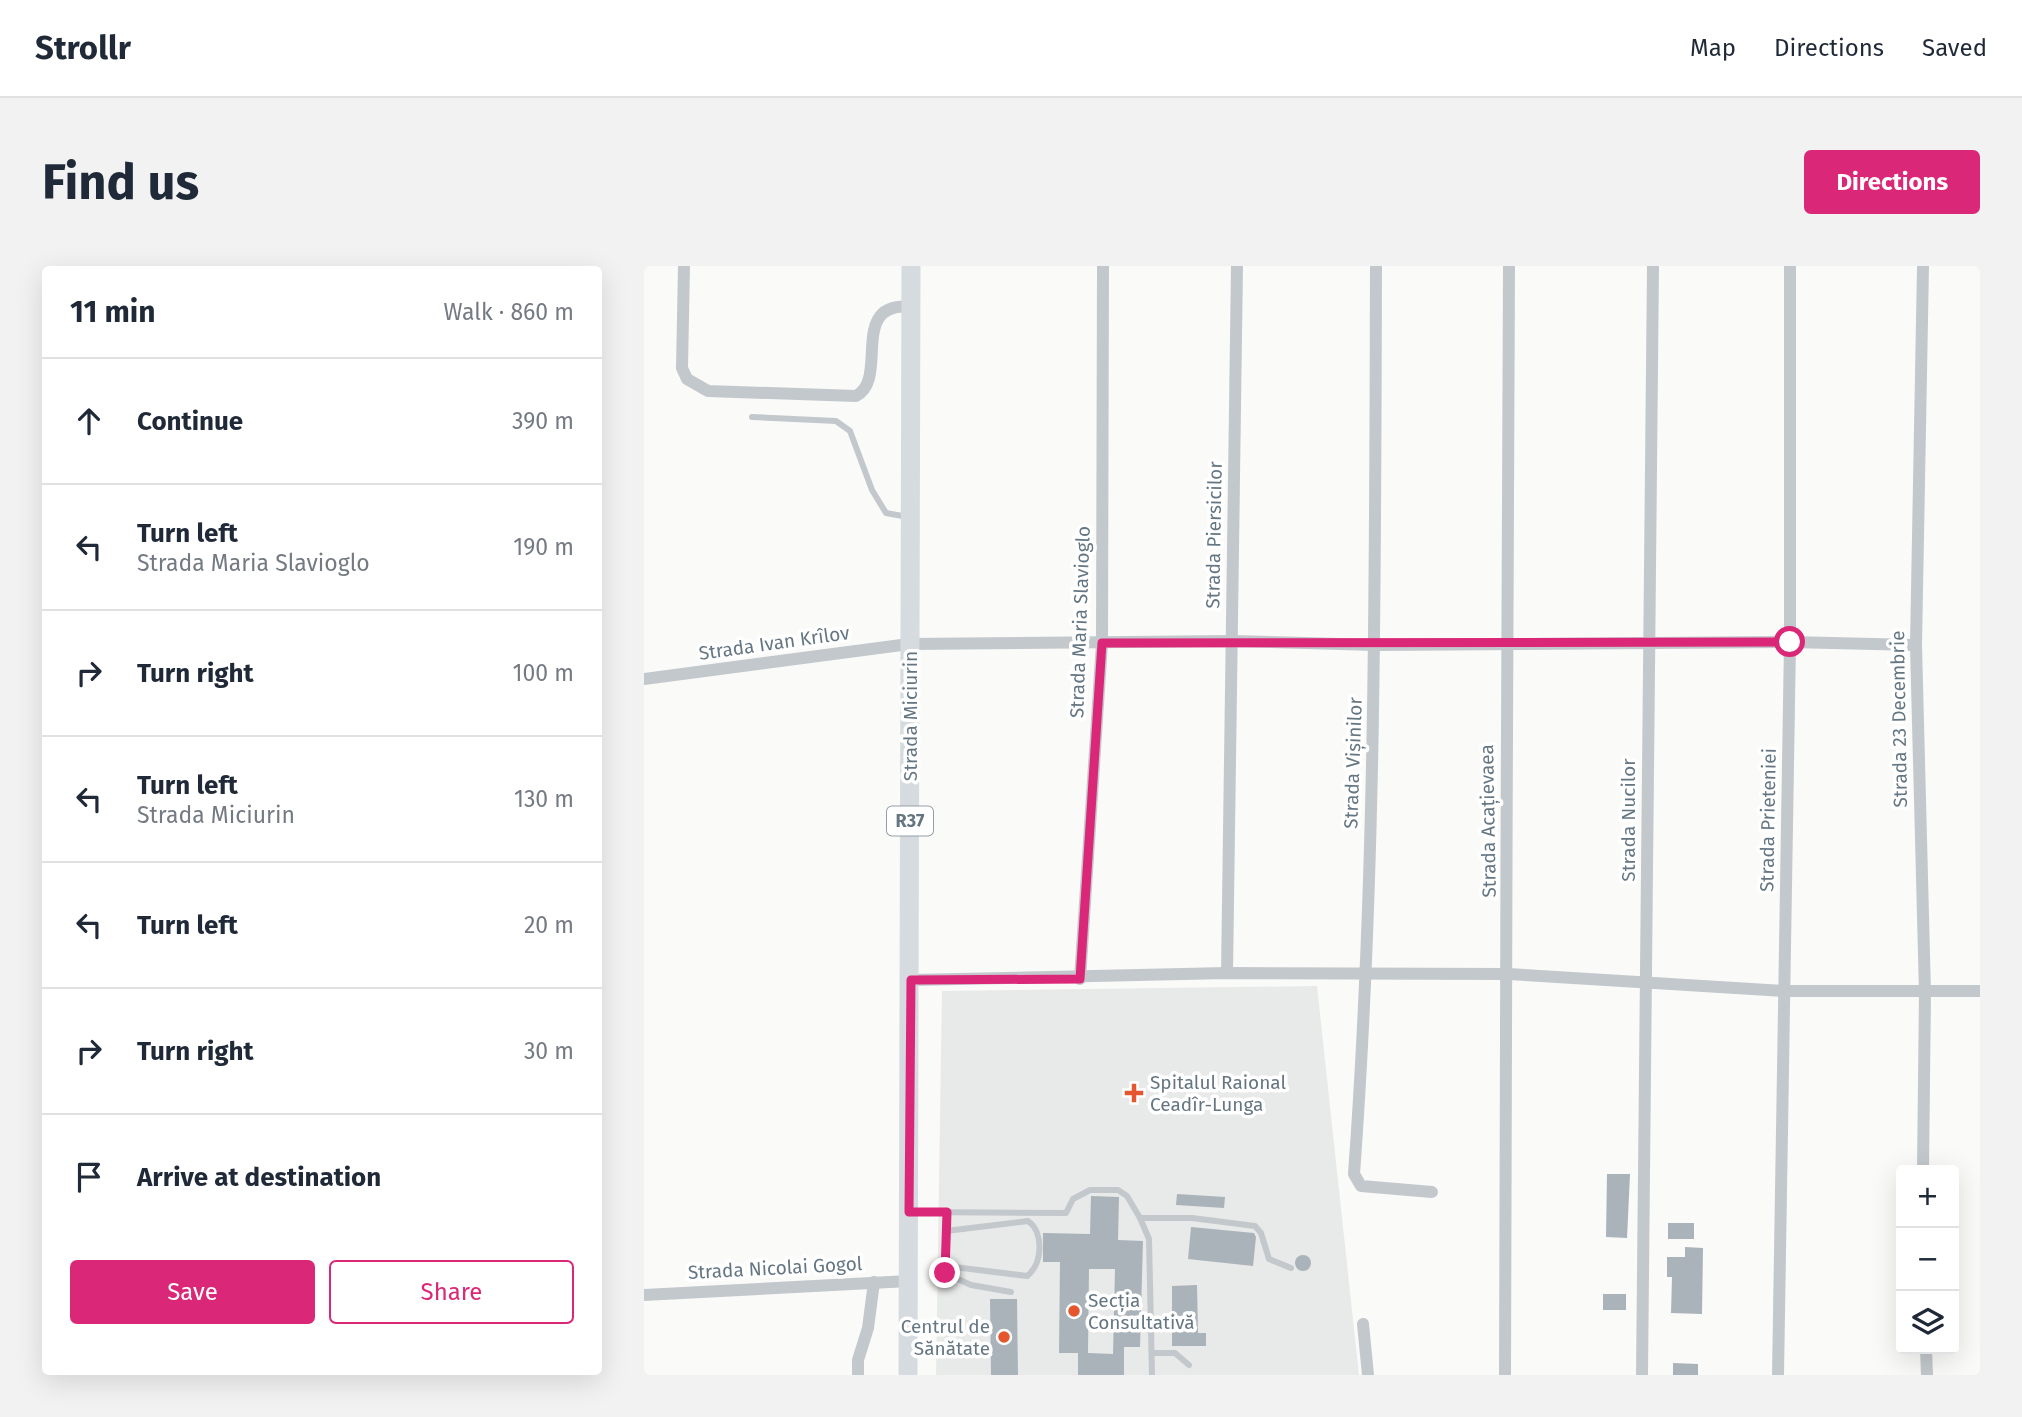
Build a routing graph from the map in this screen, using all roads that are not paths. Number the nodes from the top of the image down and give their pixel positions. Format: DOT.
graph roads {
  1 [pos="684,266"];
  2 [pos="911,266"];
  3 [pos="1103,266"];
  4 [pos="1237,266"];
  5 [pos="1376,266"];
  6 [pos="1509,266"];
  7 [pos="1653,266"];
  8 [pos="1790,266"];
  9 [pos="1923,266"];
  10 [pos="912,307"];
  11 [pos="752,417"];
  12 [pos="910,517"];
  13 [pos="1233,641"];
  14 [pos="1790,642"];
  15 [pos="1102,643"];
  16 [pos="1505,643"];
  17 [pos="1648,643"];
  18 [pos="909,644"];
  19 [pos="1375,645"];
  20 [pos="1916,645"];
  21 [pos="644,679"];
  22 [pos="1227,973"];
  23 [pos="1508,974"];
  24 [pos="1366,975"];
  25 [pos="1080,979"];
  26 [pos="911,980"];
  27 [pos="1647,983"];
  28 [pos="1980,990"];
  29 [pos="1784,991"];
  30 [pos="1925,993"];
  31 [pos="1923,1165"];
  32 [pos="1432,1192"];
  33 [pos="909,1212"];
  34 [pos="947,1212"];
  35 [pos="1140,1218"];
  36 [pos="946,1231"];
  37 [pos="946,1266"];
  38 [pos="1292,1268"];
  39 [pos="909,1280"];
  40 [pos="874,1282"];
  41 [pos="1011,1292"];
  42 [pos="644,1295"];
  43 [pos="1363,1324"];
  44 [pos="1153,1353"];
  45 [pos="1926,1354"];
  46 [pos="1189,1365"];
  47 [pos="858,1375"];
  48 [pos="908,1375"];
  49 [pos="1153,1375"];
  50 [pos="1368,1375"];
  51 [pos="1504,1375"];
  52 [pos="1642,1375"];
  53 [pos="1778,1375"];
  54 [pos="1927,1375"];
  1 -- 10 [label="street"];
  2 -- 10 [label="main road, Strada Miciurin / R37"];
  3 -- 15 [label="street, Strada Maria Slavioglo"];
  4 -- 13 [label="street, Strada Piersicilor"];
  5 -- 19 [label="street, Strada Vișinilor"];
  6 -- 16 [label="street, Strada Acațievaea"];
  7 -- 17 [label="street, Strada Nucilor"];
  8 -- 14 [label="street, Strada Prieteniei"];
  9 -- 20 [label="street, Strada 23 Decembrie"];
  10 -- 12 [label="main road, Strada Miciurin / R37"];
  11 -- 12 [label="lane"];
  12 -- 18 [label="main road, Strada Miciurin / R37"];
  13 -- 15 [label="street, Strada Ivan Krîlov"];
  13 -- 19 [label="street, Strada Ivan Krîlov"];
  13 -- 22 [label="street, Strada Piersicilor"];
  14 -- 17 [label="street, Strada Ivan Krîlov"];
  14 -- 20 [label="street, Strada Ivan Krîlov"];
  14 -- 29 [label="street, Strada Prieteniei"];
  15 -- 18 [label="street, Strada Ivan Krîlov"];
  15 -- 25 [label="street, Strada Maria Slavioglo"];
  16 -- 17 [label="street, Strada Ivan Krîlov"];
  16 -- 19 [label="street, Strada Ivan Krîlov"];
  16 -- 23 [label="street, Strada Acațievaea"];
  17 -- 27 [label="street, Strada Nucilor"];
  18 -- 21 [label="street, Strada Ivan Krîlov"];
  18 -- 26 [label="main road, Strada Miciurin / R37"];
  19 -- 24 [label="street, Strada Vișinilor"];
  20 -- 30 [label="street, Strada 23 Decembrie"];
  22 -- 24 [label="street"];
  22 -- 25 [label="street"];
  23 -- 24 [label="street"];
  23 -- 27 [label="street"];
  23 -- 51 [label="street, Strada Acațievaea"];
  24 -- 32 [label="street, Strada Vișinilor"];
  25 -- 26 [label="street"];
  26 -- 33 [label="main road, Strada Miciurin / R37"];
  27 -- 29 [label="street"];
  27 -- 52 [label="street, Strada Nucilor"];
  28 -- 30 [label="street"];
  29 -- 30 [label="street"];
  29 -- 53 [label="street, Strada Prieteniei"];
  30 -- 31 [label="street, Strada 23 Decembrie"];
  33 -- 34 [label="lane"];
  33 -- 39 [label="main road, Strada Miciurin / R37"];
  34 -- 35 [label="lane"];
  34 -- 36 [label="lane"];
  35 -- 38 [label="lane"];
  35 -- 44 [label="lane"];
  36 -- 37 [label="lane"];
  36 -- 37 [label="lane"];
  37 -- 41 [label="lane"];
  39 -- 40 [label="street, Strada Nicolai Gogol"];
  39 -- 48 [label="main road, Strada Miciurin / R37"];
  40 -- 42 [label="street, Strada Nicolai Gogol"];
  40 -- 47 [label="street"];
  43 -- 50 [label="street"];
  44 -- 46 [label="lane"];
  44 -- 49 [label="lane"];
  45 -- 54 [label="street"];
}
